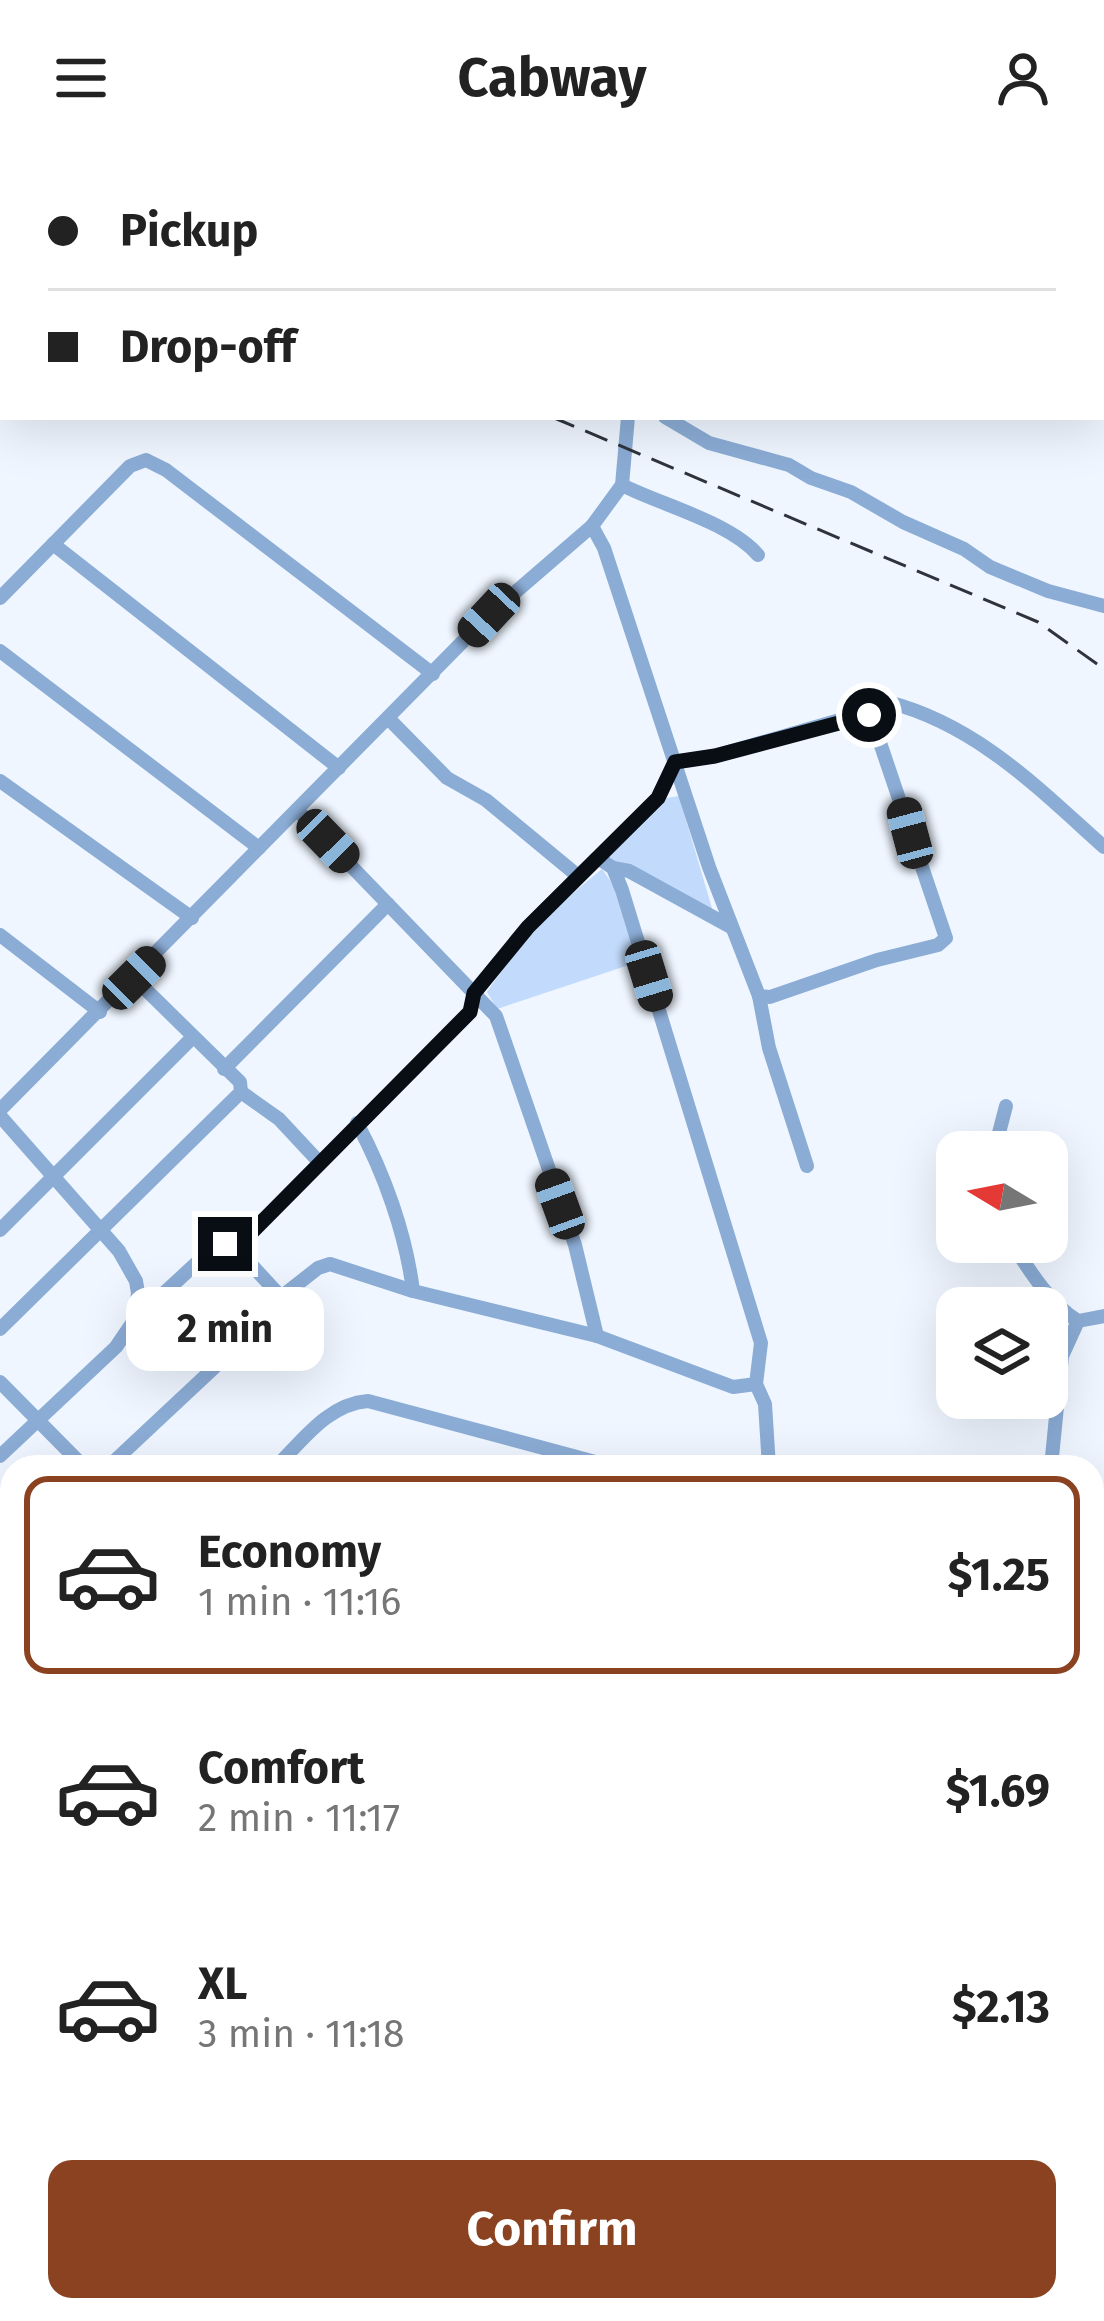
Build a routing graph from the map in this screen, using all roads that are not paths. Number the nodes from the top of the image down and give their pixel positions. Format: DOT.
graph roads {
  1 [pos="628,420"];
  2 [pos="670,420"];
  3 [pos="622,485"];
  4 [pos="592,526"];
  5 [pos="53,544"];
  6 [pos="758,554"];
  7 [pos="0,598"];
  8 [pos="1104,606"];
  9 [pos="0,651"];
  10 [pos="433,674"];
  11 [pos="865,713"];
  12 [pos="389,719"];
  13 [pos="675,762"];
  14 [pos="339,768"];
  15 [pos="0,781"];
  16 [pos="297,810"];
  17 [pos="1104,847"];
  18 [pos="259,848"];
  19 [pos="598,858"];
  20 [pos="613,868"];
  21 [pos="578,876"];
  22 [pos="388,904"];
  23 [pos="192,918"];
  24 [pos="731,927"];
  25 [pos="0,935"];
  26 [pos="134,978"];
  27 [pos="474,993"];
  28 [pos="759,996"];
  29 [pos="100,1012"];
  30 [pos="192,1038"];
  31 [pos="224,1069"];
  32 [pos="242,1092"];
  33 [pos="1006,1106"];
  34 [pos="1,1109"];
  35 [pos="357,1123"];
  36 [pos="999,1131"];
  37 [pos="320,1162"];
  38 [pos="807,1166"];
  39 [pos="54,1177"];
  40 [pos="98,1229"];
  41 [pos="0,1230"];
  42 [pos="236,1248"];
  43 [pos="1025,1263"];
  44 [pos="413,1291"];
  45 [pos="281,1297"];
  46 [pos="1104,1316"];
  47 [pos="135,1319"];
  48 [pos="1078,1321"];
  49 [pos="0,1329"];
  50 [pos="597,1336"];
  51 [pos="0,1382"];
  52 [pos="756,1384"];
  53 [pos="37,1421"];
  54 [pos="1,1455"];
  55 [pos="71,1455"];
  56 [pos="121,1455"];
  57 [pos="288,1455"];
  58 [pos="569,1455"];
  59 [pos="768,1455"];
  60 [pos="1052,1455"];
  1 -- 3 [label="street"];
  2 -- 8 [label="street"];
  3 -- 4 [label="street"];
  3 -- 6 [label="street"];
  4 -- 10 [label="street"];
  4 -- 13 [label="street"];
  5 -- 7 [label="street"];
  5 -- 10 [label="street"];
  5 -- 14 [label="street"];
  9 -- 18 [label="street"];
  10 -- 12 [label="street"];
  11 -- 13 [label="street"];
  11 -- 17 [label="street"];
  11 -- 28 [label="street"];
  12 -- 14 [label="street"];
  12 -- 21 [label="street"];
  13 -- 19 [label="street"];
  13 -- 24 [label="street"];
  14 -- 16 [label="street"];
  15 -- 23 [label="street"];
  16 -- 18 [label="street"];
  16 -- 22 [label="street"];
  18 -- 23 [label="street"];
  19 -- 20 [label="street"];
  19 -- 21 [label="street"];
  20 -- 24 [label="street"];
  20 -- 52 [label="street"];
  21 -- 27 [label="street"];
  22 -- 27 [label="street"];
  22 -- 31 [label="street"];
  23 -- 26 [label="street"];
  24 -- 28 [label="street"];
  25 -- 29 [label="street"];
  26 -- 29 [label="street"];
  26 -- 30 [label="street"];
  27 -- 35 [label="street"];
  27 -- 50 [label="street"];
  28 -- 38 [label="street"];
  29 -- 34 [label="street"];
  30 -- 31 [label="street"];
  30 -- 39 [label="street"];
  31 -- 32 [label="street"];
  32 -- 37 [label="street"];
  32 -- 40 [label="street"];
  33 -- 36 [label="street"];
  34 -- 39 [label="street"];
  35 -- 37 [label="street"];
  35 -- 44 [label="street"];
  37 -- 42 [label="street"];
  39 -- 40 [label="street"];
  39 -- 41 [label="street"];
  40 -- 47 [label="street"];
  40 -- 49 [label="street"];
  42 -- 45 [label="street"];
  42 -- 47 [label="street"];
  43 -- 48 [label="street"];
  44 -- 45 [label="street"];
  44 -- 50 [label="street"];
  45 -- 56 [label="street"];
  46 -- 48 [label="street"];
  47 -- 53 [label="street"];
  48 -- 60 [label="street"];
  50 -- 52 [label="street"];
  51 -- 53 [label="street"];
  52 -- 59 [label="street"];
  53 -- 54 [label="street"];
  53 -- 55 [label="street"];
  57 -- 58 [label="street"];
}
